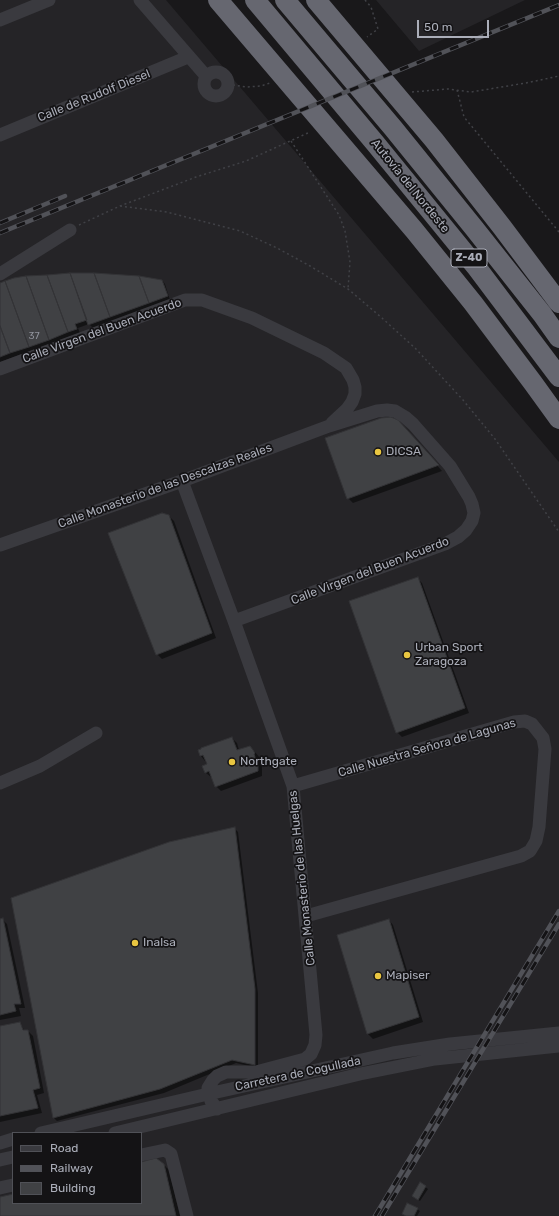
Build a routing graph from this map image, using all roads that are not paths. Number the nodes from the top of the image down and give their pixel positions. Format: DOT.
graph roads {
  1 [pos="49,0"];
  2 [pos="140,0"];
  3 [pos="218,0"];
  4 [pos="241,0"];
  5 [pos="255,0"];
  6 [pos="285,0"];
  7 [pos="316,0"];
  8 [pos="0,20"];
  9 [pos="300,54"];
  10 [pos="188,57"];
  11 [pos="206,76"];
  12 [pos="0,135"];
  13 [pos="70,230"];
  14 [pos="1,273"];
  15 [pos="559,303"];
  16 [pos="559,338"];
  17 [pos="0,369"];
  18 [pos="559,377"];
  19 [pos="559,419"];
  20 [pos="329,426"];
  21 [pos="182,480"];
  22 [pos="0,545"];
  23 [pos="234,621"];
  24 [pos="96,733"];
  25 [pos="0,783"];
  26 [pos="293,786"];
  27 [pos="306,916"];
  28 [pos="559,1033"];
  29 [pos="559,1046"];
  30 [pos="208,1094"];
  31 [pos="217,1109"];
  32 [pos="45,1132"];
  33 [pos="119,1132"];
  34 [pos="12,1140"];
  35 [pos="0,1142"];
  36 [pos="142,1154"];
  37 [pos="12,1157"];
  38 [pos="0,1160"];
  39 [pos="12,1185"];
  40 [pos="0,1188"];
  41 [pos="187,1216"];
  1 -- 8 [label="street"];
  2 -- 10 [label="street"];
  3 -- 19 [label="highway"];
  4 -- 9 [label="highway"];
  5 -- 9 [label="highway, Autovía del Nordeste / Z-40"];
  6 -- 16 [label="highway, Autovía del Nordeste / Z-40"];
  7 -- 15 [label="highway"];
  9 -- 18 [label="highway, Autovía del Nordeste / Z-40"];
  10 -- 11 [label="street"];
  10 -- 12 [label="street, Calle de Rudolf Diesel"];
  13 -- 14 [label="street"];
  17 -- 20 [label="street, Calle Virgen del Buen Acuerdo"];
  20 -- 21 [label="street, Calle Monasterio de las Descalzas Reales"];
  20 -- 23 [label="street, Calle Virgen del Buen Acuerdo"];
  21 -- 22 [label="street, Calle Monasterio de las Descalzas Reales"];
  21 -- 23 [label="street, Calle Monasterio de las Huelgas"];
  23 -- 26 [label="street, Calle Monasterio de las Huelgas"];
  24 -- 25 [label="street"];
  26 -- 27 [label="street, Calle Monasterio de las Huelgas"];
  26 -- 27 [label="street, Calle Nuestra Señora de Lagunas"];
  27 -- 30 [label="street, Calle Monasterio de las Huelgas"];
  28 -- 30 [label="street, Carretera de Cogullada"];
  29 -- 31 [label="street, Carretera de Cogullada"];
  30 -- 31 [label="street"];
  30 -- 32 [label="street, Carretera de Cogullada"];
  31 -- 33 [label="street, Carretera de Cogullada"];
  34 -- 35 [label="street"];
  36 -- 41 [label="street"];
  37 -- 38 [label="street"];
  39 -- 40 [label="street"];
}
